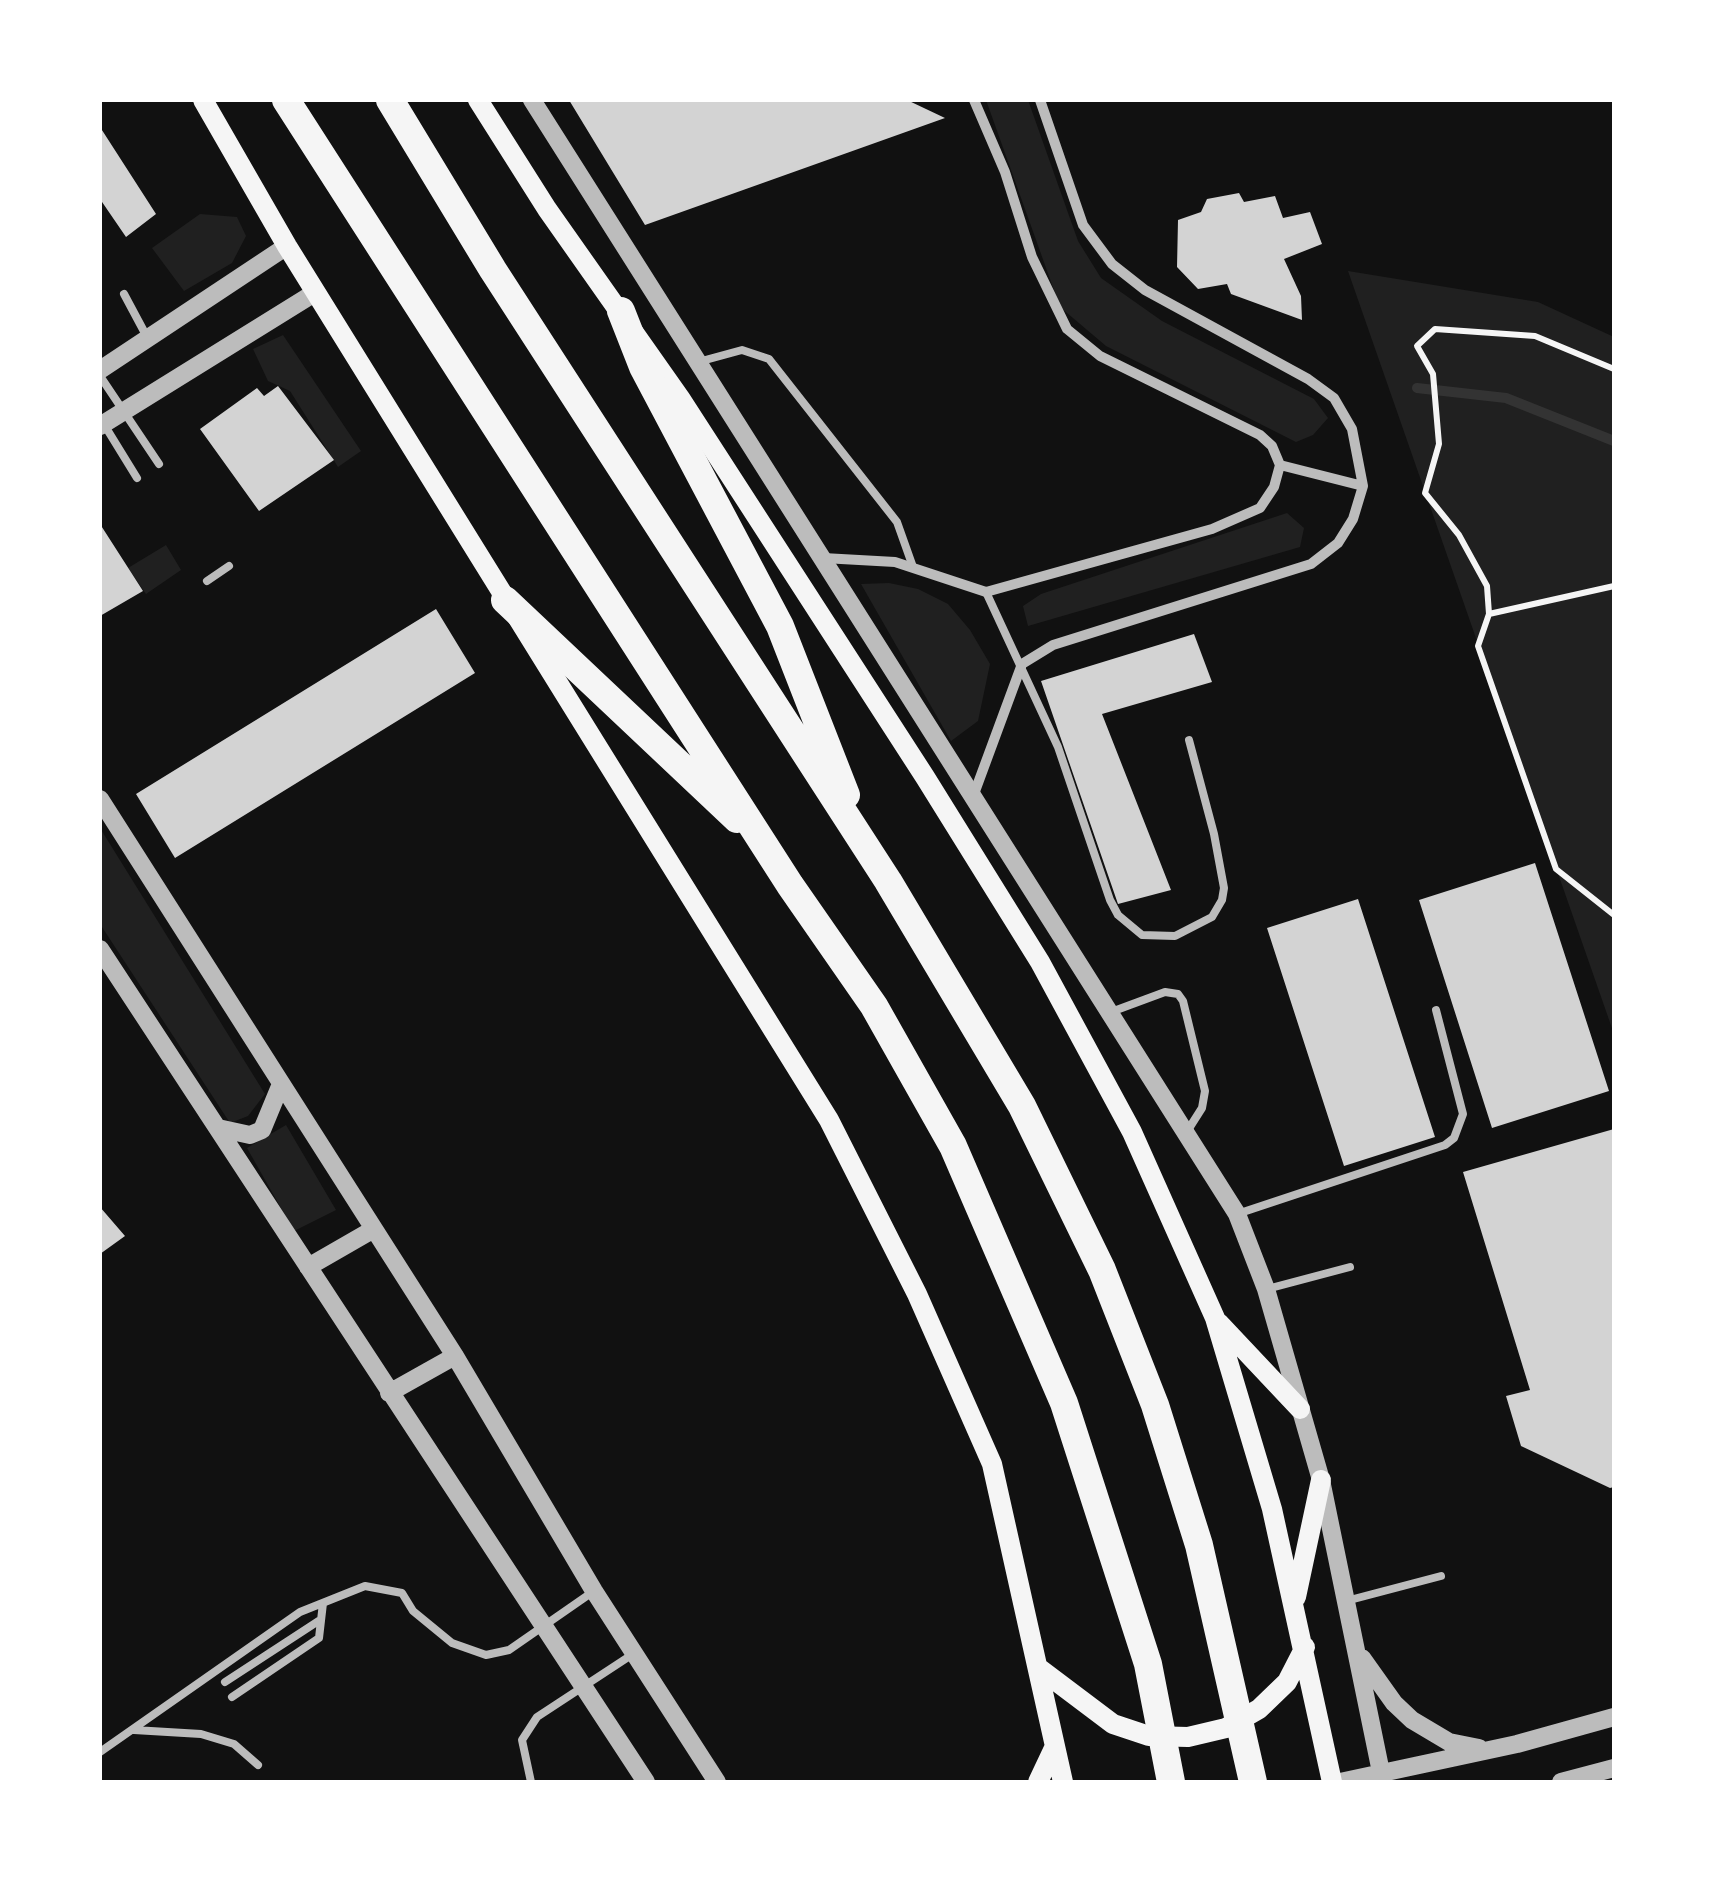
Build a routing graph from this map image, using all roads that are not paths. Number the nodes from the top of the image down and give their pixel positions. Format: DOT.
graph roads {
  1 [pos="204,100"];
  2 [pos="286,100"];
  3 [pos="390,100"];
  4 [pos="478,100"];
  5 [pos="532,100"];
  6 [pos="974,100"];
  7 [pos="1040,100"];
  8 [pos="286,246"];
  9 [pos="316,292"];
  10 [pos="124,294"];
  11 [pos="622,312"];
  12 [pos="147,336"];
  13 [pos="698,362"];
  14 [pos="100,373"];
  15 [pos="124,412"];
  16 [pos="101,423"];
  17 [pos="159,464"];
  18 [pos="1280,465"];
  19 [pos="137,478"];
  20 [pos="1363,486"];
  21 [pos="822,558"];
  22 [pos="229,566"];
  23 [pos="913,567"];
  24 [pos="207,581"];
  25 [pos="986,592"];
  26 [pos="506,600"];
  27 [pos="1022,664"];
  28 [pos="1189,740"];
  29 [pos="974,794"];
  30 [pos="100,799"];
  31 [pos="863,844"];
  32 [pos="769,850"];
  33 [pos="100,949"];
  34 [pos="1436,1010"];
  35 [pos="1111,1012"];
  36 [pos="281,1084"];
  37 [pos="218,1128"];
  38 [pos="1186,1132"];
  39 [pos="1237,1214"];
  40 [pos="374,1229"];
  41 [pos="308,1267"];
  42 [pos="1350,1267"];
  43 [pos="1266,1289"];
  44 [pos="1215,1318"];
  45 [pos="454,1356"];
  46 [pos="389,1393"];
  47 [pos="1300,1409"];
  48 [pos="1320,1480"];
  49 [pos="1441,1576"];
  50 [pos="594,1591"];
  51 [pos="1346,1601"];
  52 [pos="323,1603"];
  53 [pos="1294,1604"];
  54 [pos="320,1620"];
  55 [pos="542,1628"];
  56 [pos="1305,1647"];
  57 [pos="1356,1649"];
  58 [pos="634,1654"];
  59 [pos="1040,1669"];
  60 [pos="225,1682"];
  61 [pos="581,1686"];
  62 [pos="232,1697"];
  63 [pos="1614,1718"];
  64 [pos="134,1730"];
  65 [pos="1055,1746"];
  66 [pos="1489,1750"];
  67 [pos="100,1752"];
  68 [pos="258,1765"];
  69 [pos="1614,1768"];
  70 [pos="1382,1777"];
  71 [pos="531,1782"];
  72 [pos="646,1782"];
  73 [pos="718,1782"];
  74 [pos="1038,1782"];
  75 [pos="1063,1782"];
  76 [pos="1171,1782"];
  77 [pos="1253,1782"];
  78 [pos="1336,1782"];
  79 [pos="1560,1782"];
  1 -- 8 [label="main road"];
  2 -- 32 [label="highway"];
  3 -- 31 [label="highway"];
  4 -- 11 [label="main road"];
  5 -- 13 [label="street"];
  6 -- 18 [label="street"];
  7 -- 20 [label="street"];
  8 -- 9 [label="main road"];
  8 -- 12 [label="street"];
  9 -- 15 [label="street"];
  9 -- 26 [label="main road"];
  10 -- 12 [label="lane"];
  11 -- 31 [label="highway"];
  11 -- 44 [label="main road"];
  12 -- 14 [label="street"];
  13 -- 21 [label="street"];
  13 -- 23 [label="lane"];
  14 -- 15 [label="lane"];
  15 -- 16 [label="street"];
  15 -- 17 [label="lane"];
  16 -- 19 [label="lane"];
  18 -- 20 [label="street"];
  18 -- 25 [label="street"];
  20 -- 27 [label="street"];
  21 -- 23 [label="street"];
  21 -- 29 [label="street"];
  22 -- 24 [label="lane"];
  23 -- 25 [label="street"];
  25 -- 27 [label="lane"];
  26 -- 32 [label="highway"];
  26 -- 59 [label="main road"];
  27 -- 28 [label="lane"];
  27 -- 29 [label="street"];
  29 -- 35 [label="street"];
  30 -- 36 [label="street"];
  31 -- 77 [label="highway"];
  32 -- 76 [label="highway"];
  33 -- 37 [label="street"];
  34 -- 39 [label="lane"];
  35 -- 38 [label="street"];
  35 -- 38 [label="lane"];
  36 -- 37 [label="street"];
  36 -- 40 [label="street"];
  37 -- 41 [label="street"];
  38 -- 39 [label="street"];
  39 -- 43 [label="street"];
  40 -- 41 [label="street"];
  40 -- 45 [label="street"];
  41 -- 46 [label="street"];
  42 -- 43 [label="lane"];
  43 -- 47 [label="street"];
  44 -- 47 [label="main road"];
  44 -- 53 [label="main road"];
  45 -- 46 [label="street"];
  45 -- 50 [label="street"];
  46 -- 55 [label="street"];
  47 -- 48 [label="street"];
  48 -- 51 [label="street"];
  48 -- 53 [label="main road"];
  49 -- 51 [label="lane"];
  50 -- 55 [label="lane"];
  50 -- 58 [label="street"];
  51 -- 57 [label="street"];
  52 -- 54 [label="lane"];
  52 -- 55 [label="lane"];
  52 -- 64 [label="lane"];
  53 -- 56 [label="main road"];
  54 -- 60 [label="lane"];
  54 -- 62 [label="lane"];
  55 -- 61 [label="street"];
  56 -- 59 [label="main road"];
  56 -- 78 [label="main road"];
  57 -- 66 [label="street"];
  57 -- 70 [label="street"];
  58 -- 61 [label="lane"];
  58 -- 73 [label="street"];
  59 -- 65 [label="main road"];
  61 -- 71 [label="lane"];
  61 -- 72 [label="street"];
  63 -- 66 [label="street"];
  64 -- 67 [label="lane"];
  64 -- 68 [label="lane"];
  65 -- 74 [label="main road"];
  65 -- 75 [label="main road"];
  66 -- 70 [label="street"];
  69 -- 79 [label="street"];
  70 -- 78 [label="street"];
}
